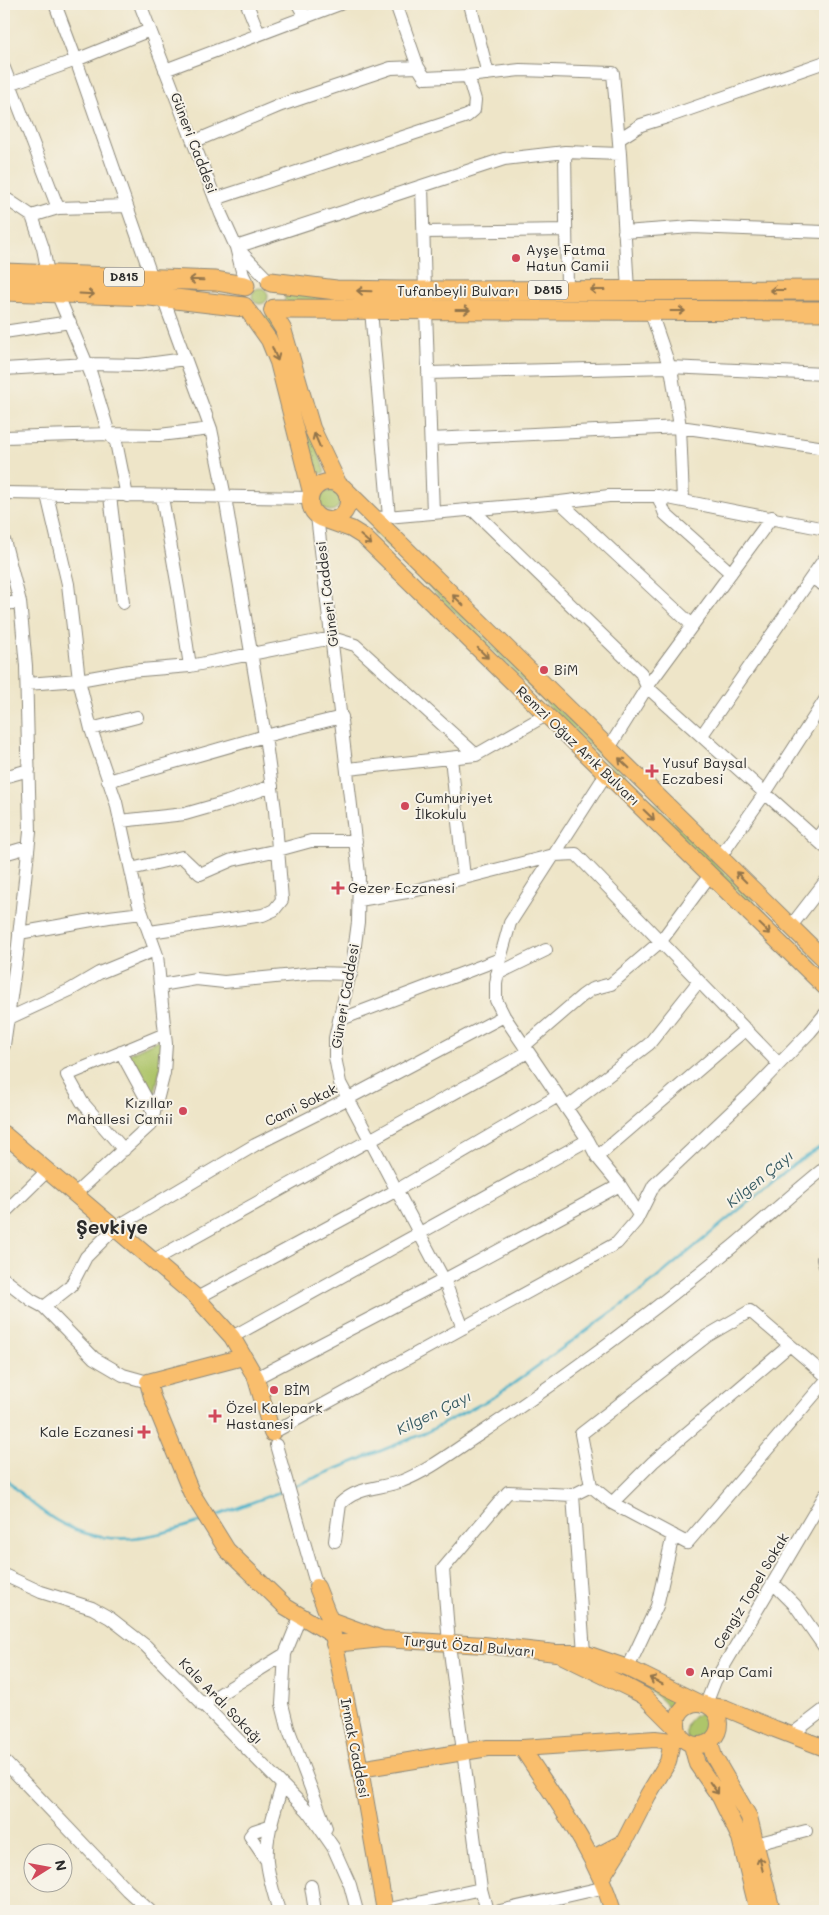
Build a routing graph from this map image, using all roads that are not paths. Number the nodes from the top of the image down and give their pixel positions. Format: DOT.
graph roads {
  1 [pos="55,4"];
  2 [pos="140,4"];
  3 [pos="247,4"];
  4 [pos="298,4"];
  5 [pos="340,4"];
  6 [pos="396,4"];
  7 [pos="470,4"];
  8 [pos="305,17"];
  9 [pos="150,30"];
  10 [pos="259,34"];
  11 [pos="76,60"];
  12 [pos="825,62"];
  13 [pos="418,67"];
  14 [pos="4,68"];
  15 [pos="166,70"];
  16 [pos="488,74"];
  17 [pos="468,76"];
  18 [pos="7,85"];
  19 [pos="619,139"];
  20 [pos="193,142"];
  21 [pos="565,152"];
  22 [pos="620,154"];
  23 [pos="422,186"];
  24 [pos="215,199"];
  25 [pos="4,200"];
  26 [pos="127,206"];
  27 [pos="58,208"];
  28 [pos="32,216"];
  29 [pos="566,230"];
  30 [pos="424,232"];
  31 [pos="624,232"];
  32 [pos="825,232"];
  33 [pos="236,247"];
  34 [pos="4,273"];
  35 [pos="48,274"];
  36 [pos="152,278"];
  37 [pos="270,281"];
  38 [pos="246,284"];
  39 [pos="567,290"];
  40 [pos="628,290"];
  41 [pos="825,290"];
  42 [pos="4,291"];
  43 [pos="425,291"];
  44 [pos="57,293"];
  45 [pos="163,298"];
  46 [pos="247,309"];
  47 [pos="273,310"];
  48 [pos="372,310"];
  49 [pos="426,310"];
  50 [pos="650,310"];
  51 [pos="825,311"];
  52 [pos="70,322"];
  53 [pos="4,332"];
  54 [pos="185,359"];
  55 [pos="87,364"];
  56 [pos="669,367"];
  57 [pos="4,369"];
  58 [pos="428,372"];
  59 [pos="825,374"];
  60 [pos="680,426"];
  61 [pos="211,430"];
  62 [pos="109,434"];
  63 [pos="4,437"];
  64 [pos="431,439"];
  65 [pos="825,448"];
  66 [pos="341,485"];
  67 [pos="4,494"];
  68 [pos="47,495"];
  69 [pos="311,495"];
  70 [pos="110,496"];
  71 [pos="127,496"];
  72 [pos="658,496"];
  73 [pos="162,497"];
  74 [pos="225,497"];
  75 [pos="684,500"];
  76 [pos="560,502"];
  77 [pos="473,510"];
  78 [pos="433,513"];
  79 [pos="382,517"];
  80 [pos="772,517"];
  81 [pos="320,518"];
  82 [pos="825,529"];
  83 [pos="4,540"];
  84 [pos="825,558"];
  85 [pos="731,573"];
  86 [pos="812,578"];
  87 [pos="825,586"];
  88 [pos="20,602"];
  89 [pos="123,603"];
  90 [pos="4,604"];
  91 [pos="692,625"];
  92 [pos="332,638"];
  93 [pos="251,653"];
  94 [pos="190,666"];
  95 [pos="79,680"];
  96 [pos="27,684"];
  97 [pos="647,687"];
  98 [pos="825,700"];
  99 [pos="546,716"];
  100 [pos="137,717"];
  101 [pos="342,717"];
  102 [pos="91,729"];
  103 [pos="702,735"];
  104 [pos="265,736"];
  105 [pos="609,748"];
  106 [pos="476,755"];
  107 [pos="451,758"];
  108 [pos="348,769"];
  109 [pos="29,770"];
  110 [pos="606,774"];
  111 [pos="4,777"];
  112 [pos="108,781"];
  113 [pos="272,786"];
  114 [pos="765,793"];
  115 [pos="120,821"];
  116 [pos="825,827"];
  117 [pos="356,841"];
  118 [pos="821,844"];
  119 [pos="28,847"];
  120 [pos="278,850"];
  121 [pos="4,854"];
  122 [pos="554,855"];
  123 [pos="720,857"];
  124 [pos="131,869"];
  125 [pos="710,875"];
  126 [pos="464,877"];
  127 [pos="825,882"];
  128 [pos="359,900"];
  129 [pos="142,913"];
  130 [pos="791,926"];
  131 [pos="150,932"];
  132 [pos="19,933"];
  133 [pos="661,941"];
  134 [pos="155,950"];
  135 [pos="546,950"];
  136 [pos="500,958"];
  137 [pos="825,960"];
  138 [pos="351,974"];
  139 [pos="497,974"];
  140 [pos="699,981"];
  141 [pos="161,985"];
  142 [pos="8,987"];
  143 [pos="825,988"];
  144 [pos="825,1014"];
  145 [pos="504,1016"];
  146 [pos="7,1019"];
  147 [pos="339,1020"];
  148 [pos="746,1029"];
  149 [pos="165,1034"];
  150 [pos="4,1045"];
  151 [pos="526,1049"];
  152 [pos="120,1052"];
  153 [pos="779,1064"];
  154 [pos="558,1096"];
  155 [pos="347,1099"];
  156 [pos="566,1108"];
  157 [pos="154,1113"];
  158 [pos="4,1134"];
  159 [pos="588,1140"];
  160 [pos="371,1141"];
  161 [pos="124,1150"];
  162 [pos="597,1157"];
  163 [pos="825,1169"];
  164 [pos="46,1170"];
  165 [pos="620,1185"];
  166 [pos="397,1190"];
  167 [pos="74,1195"];
  168 [pos="4,1213"];
  169 [pos="639,1215"];
  170 [pos="115,1228"];
  171 [pos="420,1234"];
  172 [pos="154,1260"];
  173 [pos="4,1279"];
  174 [pos="444,1280"];
  175 [pos="197,1298"];
  176 [pos="44,1306"];
  177 [pos="463,1328"];
  178 [pos="232,1336"];
  179 [pos="790,1345"];
  180 [pos="243,1357"];
  181 [pos="825,1375"];
  182 [pos="256,1378"];
  183 [pos="148,1382"];
  184 [pos="825,1382"];
  185 [pos="274,1439"];
  186 [pos="590,1486"];
  187 [pos="573,1495"];
  188 [pos="825,1495"];
  189 [pos="612,1503"];
  190 [pos="673,1535"];
  191 [pos="335,1541"];
  192 [pos="4,1575"];
  193 [pos="773,1583"];
  194 [pos="317,1587"];
  195 [pos="300,1616"];
  196 [pos="332,1633"];
  197 [pos="382,1639"];
  198 [pos="449,1644"];
  199 [pos="825,1648"];
  200 [pos="584,1653"];
  201 [pos="285,1654"];
  202 [pos="556,1654"];
  203 [pos="628,1668"];
  204 [pos="705,1704"];
  205 [pos="202,1705"];
  206 [pos="825,1709"];
  207 [pos="775,1729"];
  208 [pos="791,1735"];
  209 [pos="714,1737"];
  210 [pos="682,1739"];
  211 [pos="522,1748"];
  212 [pos="825,1748"];
  213 [pos="464,1752"];
  214 [pos="4,1761"];
  215 [pos="360,1769"];
  216 [pos="282,1786"];
  217 [pos="272,1825"];
  218 [pos="806,1831"];
  219 [pos="624,1842"];
  220 [pos="756,1844"];
  221 [pos="333,1847"];
  222 [pos="593,1858"];
  223 [pos="267,1861"];
  224 [pos="604,1882"];
  225 [pos="310,1886"];
  226 [pos="481,1889"];
  227 [pos="385,1910"];
  228 [pos="150,1911"];
  229 [pos="279,1911"];
  230 [pos="315,1911"];
  231 [pos="357,1911"];
  232 [pos="487,1911"];
  233 [pos="500,1911"];
  234 [pos="613,1911"];
  235 [pos="758,1911"];
  236 [pos="772,1911"];
  1 -- 11 [label="street"];
  2 -- 9 [label="street, Güneri Caddesi"];
  3 -- 10 [label="street"];
  4 -- 8 [label="street"];
  5 -- 8 [label="street"];
  6 -- 13 [label="street"];
  7 -- 16 [label="street"];
  8 -- 10 [label="street"];
  9 -- 11 [label="street"];
  9 -- 15 [label="street, Güneri Caddesi"];
  10 -- 15 [label="street"];
  11 -- 18 [label="street"];
  11 -- 26 [label="street"];
  12 -- 19 [label="street"];
  13 -- 17 [label="street"];
  13 -- 20 [label="street"];
  14 -- 18 [label="street"];
  15 -- 20 [label="street, Güneri Caddesi"];
  16 -- 17 [label="street"];
  16 -- 19 [label="street"];
  17 -- 24 [label="street"];
  18 -- 27 [label="street"];
  19 -- 22 [label="street"];
  20 -- 24 [label="street, Güneri Caddesi"];
  21 -- 22 [label="street"];
  21 -- 23 [label="street"];
  21 -- 29 [label="street"];
  22 -- 31 [label="street"];
  23 -- 30 [label="street"];
  23 -- 33 [label="street"];
  24 -- 33 [label="street, Güneri Caddesi"];
  25 -- 28 [label="street"];
  26 -- 27 [label="street"];
  26 -- 36 [label="street"];
  27 -- 28 [label="street"];
  28 -- 35 [label="street"];
  29 -- 30 [label="street"];
  29 -- 39 [label="street"];
  30 -- 43 [label="street"];
  31 -- 32 [label="street"];
  31 -- 40 [label="street"];
  33 -- 37 [label="street"];
  33 -- 38 [label="street, Güneri Caddesi"];
  34 -- 35 [label="highway, Tufanbeyli Bulvarı / D815"];
  35 -- 36 [label="highway, Tufanbeyli Bulvarı / D815"];
  38 -- 36 [label="highway, Tufanbeyli Bulvarı / D815, one-way"];
  37 -- 38 [label="highway, Tufanbeyli Bulvarı"];
  43 -- 37 [label="highway, Tufanbeyli Bulvarı / D815, one-way"];
  37 -- 47 [label="highway"];
  38 -- 46 [label="highway"];
  40 -- 39 [label="highway, Tufanbeyli Bulvarı / D815, one-way"];
  39 -- 43 [label="highway, Tufanbeyli Bulvarı / D815"];
  41 -- 40 [label="highway, Tufanbeyli Bulvarı / D815, one-way"];
  42 -- 44 [label="highway, Tufanbeyli Bulvarı / D815"];
  44 -- 45 [label="highway, Tufanbeyli Bulvarı / D815, one-way"];
  44 -- 52 [label="street"];
  45 -- 46 [label="highway, Tufanbeyli Bulvarı / D815"];
  45 -- 54 [label="street"];
  46 -- 47 [label="highway, Tufanbeyli Bulvarı"];
  46 -- 69 [label="main road, Güneri Caddesi, one-way"];
  47 -- 48 [label="highway, Tufanbeyli Bulvarı / D815"];
  66 -- 47 [label="main road, Güneri Caddesi, one-way"];
  48 -- 49 [label="highway, Tufanbeyli Bulvarı / D815"];
  48 -- 79 [label="street"];
  49 -- 50 [label="highway, Tufanbeyli Bulvarı / D815, one-way"];
  49 -- 58 [label="street"];
  50 -- 51 [label="highway, Tufanbeyli Bulvarı / D815, one-way"];
  50 -- 56 [label="street"];
  52 -- 53 [label="street"];
  52 -- 55 [label="street"];
  54 -- 55 [label="street"];
  54 -- 61 [label="street"];
  55 -- 57 [label="street"];
  55 -- 62 [label="street"];
  56 -- 58 [label="street"];
  56 -- 59 [label="street"];
  56 -- 60 [label="street"];
  58 -- 64 [label="street"];
  60 -- 64 [label="street"];
  60 -- 65 [label="street"];
  60 -- 75 [label="street"];
  61 -- 62 [label="street"];
  61 -- 74 [label="street"];
  62 -- 63 [label="street"];
  62 -- 71 [label="street"];
  64 -- 78 [label="street"];
  66 -- 69 [label="main road"];
  66 -- 79 [label="main road, Remzi Oğuz Arık Bulvarı"];
  66 -- 81 [label="main road, Güneri Caddesi"];
  67 -- 68 [label="street"];
  68 -- 70 [label="street"];
  68 -- 95 [label="street"];
  69 -- 74 [label="street"];
  69 -- 81 [label="main road, Güneri Caddesi"];
  70 -- 71 [label="street"];
  70 -- 89 [label="street"];
  71 -- 73 [label="street"];
  72 -- 75 [label="street"];
  72 -- 76 [label="street"];
  72 -- 85 [label="street"];
  73 -- 74 [label="street"];
  73 -- 94 [label="street"];
  74 -- 93 [label="street"];
  75 -- 80 [label="street"];
  76 -- 77 [label="street"];
  76 -- 91 [label="street"];
  77 -- 78 [label="street"];
  77 -- 97 [label="street"];
  78 -- 79 [label="street"];
  105 -- 79 [label="main road, Remzi Oğuz Arık Bulvarı, one-way"];
  80 -- 82 [label="street"];
  80 -- 85 [label="street"];
  81 -- 92 [label="street, Güneri Caddesi"];
  81 -- 99 [label="main road, Remzi Oğuz Arık Bulvarı, one-way"];
  83 -- 88 [label="street"];
  84 -- 86 [label="street"];
  85 -- 91 [label="street"];
  86 -- 87 [label="street"];
  86 -- 103 [label="street"];
  88 -- 90 [label="street"];
  88 -- 96 [label="street"];
  91 -- 97 [label="street"];
  92 -- 93 [label="street"];
  92 -- 101 [label="street, Güneri Caddesi"];
  92 -- 106 [label="street"];
  93 -- 94 [label="street"];
  93 -- 104 [label="street"];
  94 -- 95 [label="street"];
  95 -- 96 [label="street"];
  95 -- 102 [label="street"];
  96 -- 109 [label="street"];
  97 -- 103 [label="street"];
  97 -- 105 [label="street"];
  98 -- 114 [label="street"];
  99 -- 106 [label="street"];
  99 -- 110 [label="main road, Remzi Oğuz Arık Bulvarı"];
  100 -- 102 [label="street"];
  101 -- 104 [label="street"];
  101 -- 108 [label="street, Güneri Caddesi"];
  102 -- 112 [label="street"];
  103 -- 114 [label="street"];
  104 -- 112 [label="street"];
  104 -- 113 [label="street"];
  123 -- 105 [label="main road, Remzi Oğuz Arık Bulvarı, one-way"];
  106 -- 107 [label="street"];
  107 -- 108 [label="street"];
  107 -- 126 [label="street"];
  108 -- 117 [label="street, Güneri Caddesi"];
  109 -- 111 [label="street"];
  109 -- 119 [label="street"];
  110 -- 122 [label="street"];
  110 -- 125 [label="main road, Remzi Oğuz Arık Bulvarı, one-way"];
  112 -- 115 [label="street"];
  113 -- 115 [label="street"];
  113 -- 120 [label="street"];
  114 -- 118 [label="street"];
  114 -- 123 [label="street"];
  115 -- 124 [label="street"];
  116 -- 118 [label="street"];
  117 -- 120 [label="street"];
  117 -- 128 [label="street, Güneri Caddesi"];
  119 -- 121 [label="street"];
  119 -- 132 [label="street"];
  120 -- 124 [label="street"];
  120 -- 131 [label="street"];
  122 -- 126 [label="street"];
  122 -- 133 [label="street"];
  122 -- 136 [label="street"];
  130 -- 123 [label="main road, Remzi Oğuz Arık Bulvarı, one-way"];
  124 -- 129 [label="street"];
  125 -- 133 [label="street"];
  125 -- 143 [label="main road, Remzi Oğuz Arık Bulvarı, one-way"];
  126 -- 128 [label="street"];
  127 -- 130 [label="street"];
  128 -- 138 [label="street, Güneri Caddesi"];
  129 -- 131 [label="street"];
  129 -- 132 [label="street"];
  130 -- 137 [label="main road, Remzi Oğuz Arık Bulvarı"];
  131 -- 134 [label="street"];
  132 -- 142 [label="street"];
  133 -- 140 [label="street"];
  133 -- 151 [label="street"];
  134 -- 141 [label="street"];
  134 -- 146 [label="street"];
  135 -- 139 [label="street"];
  136 -- 139 [label="street"];
  136 -- 147 [label="street"];
  138 -- 141 [label="street"];
  138 -- 147 [label="street, Güneri Caddesi"];
  139 -- 145 [label="street"];
  140 -- 148 [label="street"];
  140 -- 156 [label="street"];
  141 -- 149 [label="street"];
  142 -- 146 [label="street"];
  144 -- 153 [label="street"];
  145 -- 151 [label="street"];
  145 -- 155 [label="street, Cami Sokak"];
  146 -- 150 [label="street"];
  147 -- 155 [label="street, Güneri Caddesi"];
  148 -- 153 [label="street"];
  148 -- 162 [label="street"];
  149 -- 152 [label="street"];
  149 -- 157 [label="street"];
  151 -- 154 [label="street"];
  151 -- 160 [label="street"];
  152 -- 157 [label="street"];
  152 -- 161 [label="street"];
  153 -- 169 [label="street"];
  154 -- 156 [label="street"];
  154 -- 166 [label="street"];
  155 -- 160 [label="street, Güneri Caddesi"];
  155 -- 170 [label="street, Cami Sokak"];
  156 -- 159 [label="street"];
  157 -- 161 [label="street"];
  158 -- 164 [label="main road"];
  159 -- 162 [label="street"];
  159 -- 171 [label="street"];
  160 -- 166 [label="street, Güneri Caddesi"];
  160 -- 172 [label="street"];
  161 -- 167 [label="street"];
  162 -- 165 [label="street"];
  163 -- 191 [label="street"];
  164 -- 167 [label="main road"];
  164 -- 168 [label="street"];
  165 -- 169 [label="street"];
  165 -- 174 [label="street"];
  166 -- 171 [label="street, Güneri Caddesi"];
  166 -- 175 [label="street"];
  167 -- 170 [label="main road"];
  169 -- 177 [label="street"];
  170 -- 172 [label="main road"];
  170 -- 176 [label="street, Cami Sokak"];
  171 -- 174 [label="street, Güneri Caddesi"];
  171 -- 178 [label="street"];
  172 -- 175 [label="main road"];
  173 -- 176 [label="street"];
  174 -- 177 [label="street, Güneri Caddesi"];
  174 -- 182 [label="street"];
  175 -- 178 [label="main road"];
  176 -- 183 [label="street"];
  177 -- 185 [label="street"];
  178 -- 180 [label="main road"];
  179 -- 181 [label="street"];
  179 -- 186 [label="street"];
  179 -- 189 [label="street"];
  180 -- 182 [label="main road"];
  180 -- 183 [label="main road"];
  182 -- 185 [label="main road"];
  183 -- 195 [label="main road"];
  184 -- 190 [label="street"];
  185 -- 194 [label="street"];
  186 -- 187 [label="street"];
  186 -- 189 [label="street"];
  187 -- 198 [label="street"];
  187 -- 200 [label="street"];
  188 -- 193 [label="street, Cengiz Topel Sokak"];
  189 -- 190 [label="street"];
  190 -- 203 [label="street"];
  192 -- 205 [label="street, Kale Ardı Sokağı"];
  193 -- 199 [label="street"];
  193 -- 204 [label="street, Cengiz Topel Sokak"];
  194 -- 196 [label="main road, Irmak Caddesi"];
  195 -- 196 [label="main road"];
  195 -- 201 [label="street"];
  196 -- 197 [label="main road"];
  196 -- 197 [label="main road"];
  196 -- 215 [label="main road, Irmak Caddesi"];
  197 -- 198 [label="main road, Turgut Özal Bulvarı"];
  198 -- 202 [label="main road, Turgut Özal Bulvarı"];
  198 -- 213 [label="street"];
  200 -- 202 [label="main road, Turgut Özal Bulvarı"];
  200 -- 203 [label="main road, Turgut Özal Bulvarı"];
  201 -- 205 [label="street"];
  201 -- 221 [label="street"];
  202 -- 210 [label="main road, Turgut Özal Bulvarı"];
  204 -- 203 [label="main road, Turgut Özal Bulvarı, one-way"];
  204 -- 207 [label="main road, Turgut Özal Bulvarı"];
  204 -- 209 [label="main road"];
  204 -- 210 [label="main road"];
  205 -- 216 [label="street, Kale Ardı Sokağı"];
  206 -- 208 [label="street"];
  207 -- 208 [label="main road, Turgut Özal Bulvarı"];
  207 -- 209 [label="main road, Turgut Özal Bulvarı"];
  208 -- 212 [label="main road, Turgut Özal Bulvarı"];
  209 -- 210 [label="main road, Turgut Özal Bulvarı"];
  209 -- 220 [label="main road"];
  210 -- 211 [label="main road"];
  210 -- 219 [label="main road"];
  210 -- 235 [label="main road, one-way"];
  211 -- 213 [label="main road"];
  211 -- 222 [label="main road"];
  213 -- 215 [label="main road"];
  213 -- 226 [label="street"];
  214 -- 228 [label="street"];
  215 -- 227 [label="main road, Irmak Caddesi"];
  216 -- 217 [label="street"];
  216 -- 221 [label="street, Kale Ardı Sokağı"];
  217 -- 223 [label="street"];
  217 -- 223 [label="street"];
  218 -- 220 [label="street"];
  219 -- 222 [label="main road"];
  219 -- 224 [label="main road"];
  236 -- 220 [label="main road, one-way"];
  221 -- 231 [label="street, Kale Ardı Sokağı"];
  222 -- 224 [label="main road"];
  223 -- 229 [label="street"];
  224 -- 233 [label="street"];
  224 -- 234 [label="main road"];
  225 -- 230 [label="street"];
  226 -- 227 [label="street"];
  226 -- 232 [label="street"];
}
